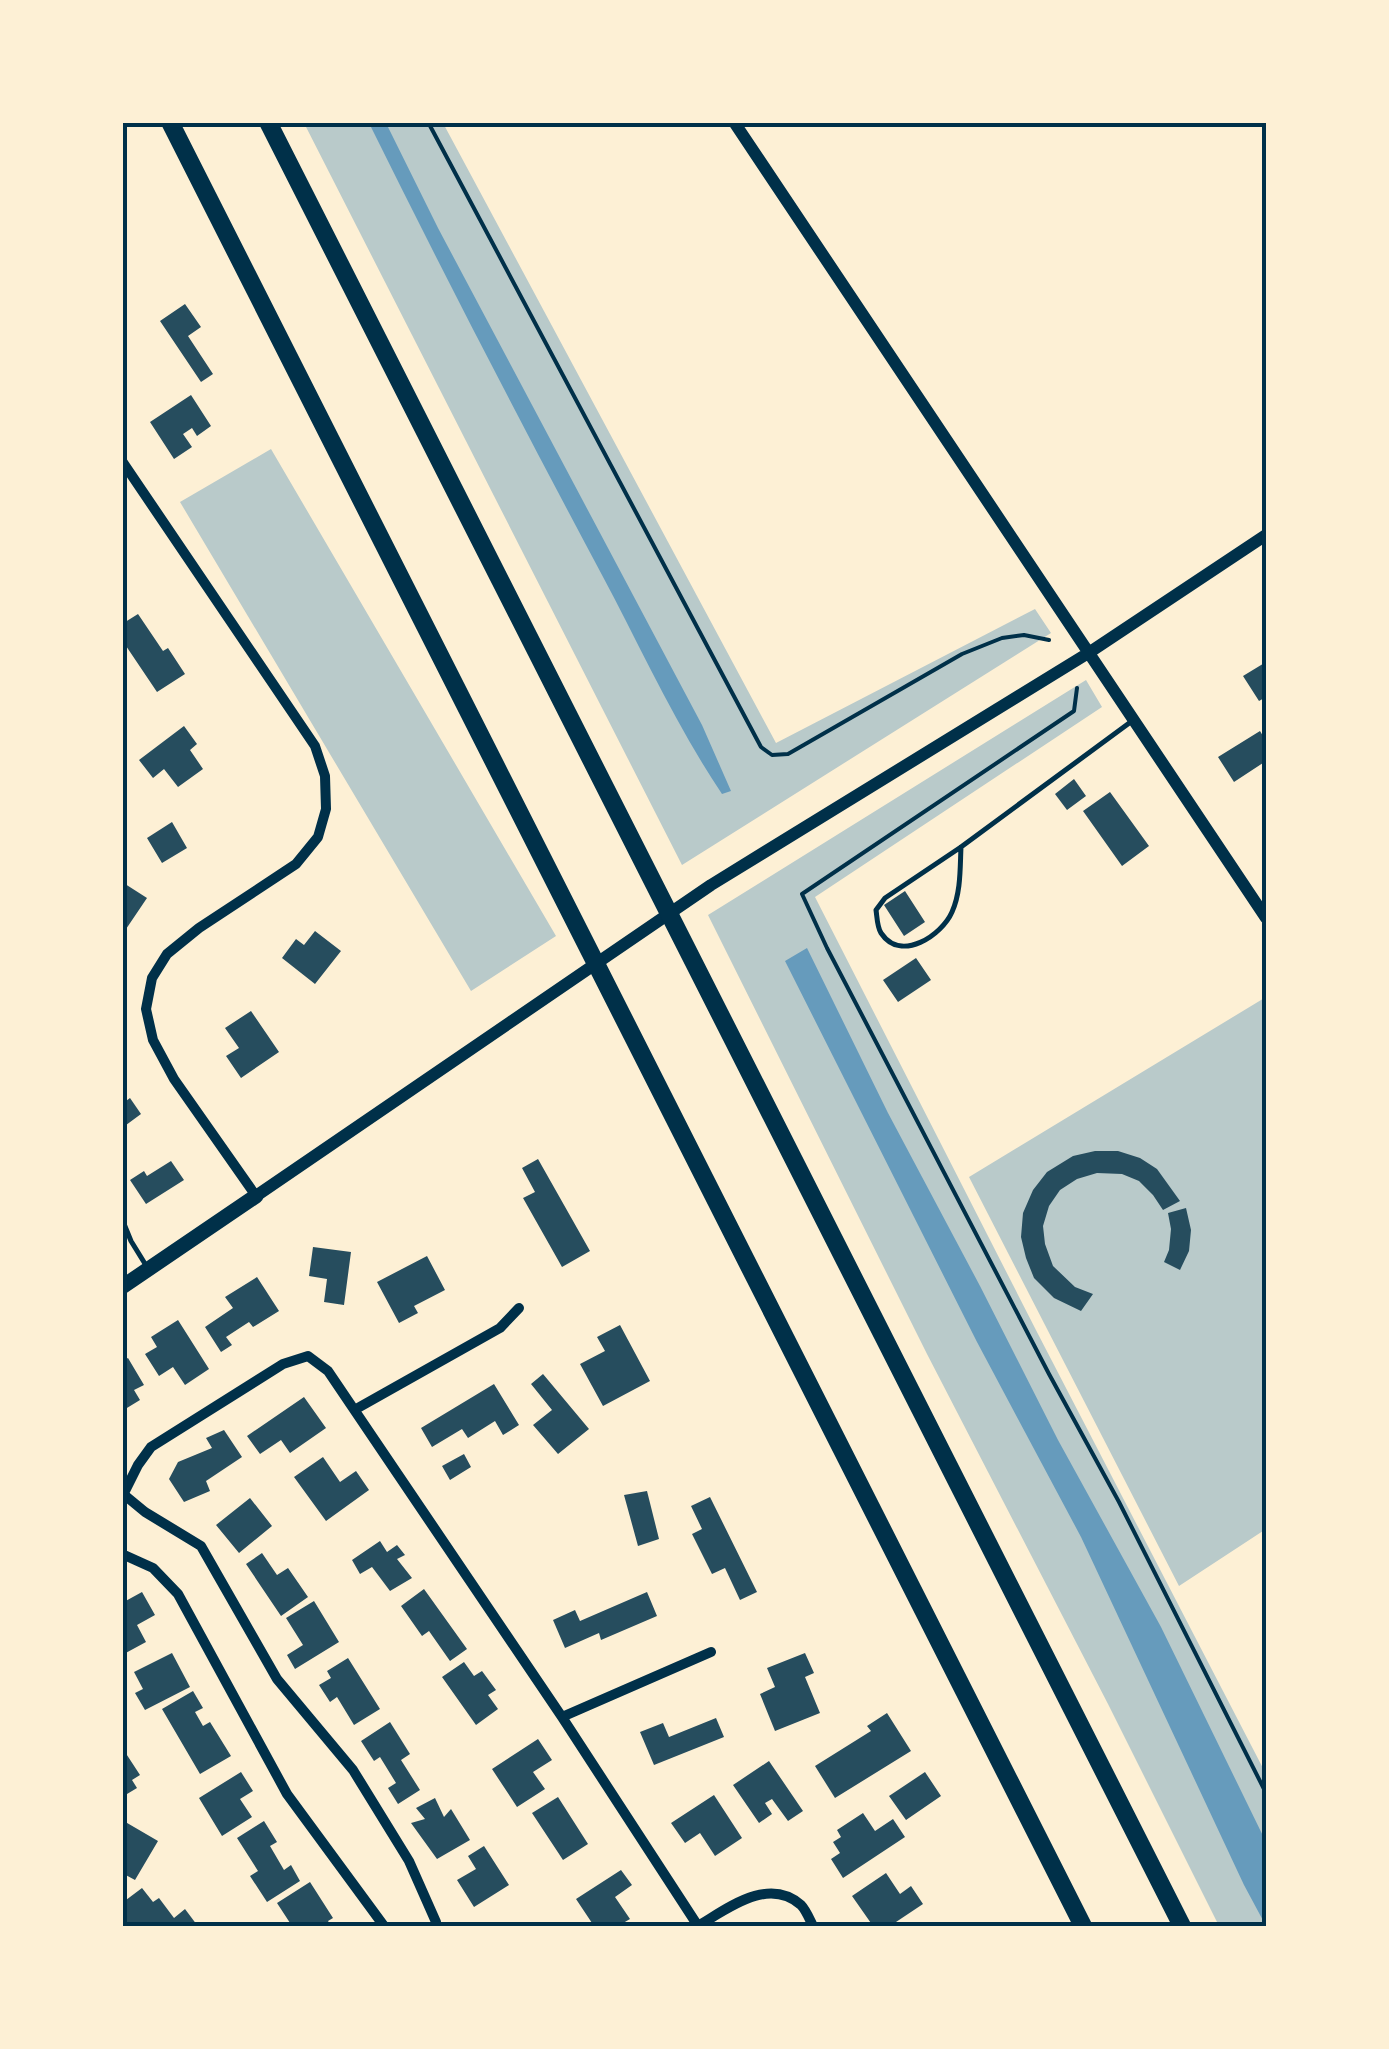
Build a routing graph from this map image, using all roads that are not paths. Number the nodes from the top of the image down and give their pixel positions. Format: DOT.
graph roads {
  1 [pos="170,122"];
  2 [pos="268,122"];
  3 [pos="734,122"];
  4 [pos="122,461"];
  5 [pos="1266,534"];
  6 [pos="1090,652"];
  7 [pos="1135,720"];
  8 [pos="961,847"];
  9 [pos="1266,918"];
  10 [pos="256,1196"];
  11 [pos="122,1219"];
  12 [pos="148,1270"];
  13 [pos="122,1287"];
  14 [pos="520,1308"];
  15 [pos="356,1409"];
  16 [pos="123,1495"];
  17 [pos="122,1554"];
  18 [pos="711,1652"];
  19 [pos="562,1717"];
  20 [pos="384,1926"];
  21 [pos="436,1926"];
  22 [pos="698,1926"];
  23 [pos="813,1926"];
  24 [pos="1083,1926"];
  25 [pos="1182,1926"];
  1 -- 24 [label="highway"];
  2 -- 25 [label="highway"];
  3 -- 6 [label="street"];
  4 -- 10 [label="street"];
  5 -- 6 [label="street"];
  6 -- 7 [label="street"];
  6 -- 10 [label="street"];
  7 -- 8 [label="lane"];
  7 -- 9 [label="street"];
  8 -- 8 [label="lane"];
  10 -- 12 [label="main road"];
  11 -- 12 [label="lane"];
  12 -- 13 [label="main road"];
  14 -- 15 [label="street"];
  15 -- 16 [label="street"];
  15 -- 19 [label="street"];
  16 -- 21 [label="street"];
  17 -- 20 [label="street"];
  18 -- 19 [label="street"];
  19 -- 22 [label="street"];
  22 -- 23 [label="street"];
}
